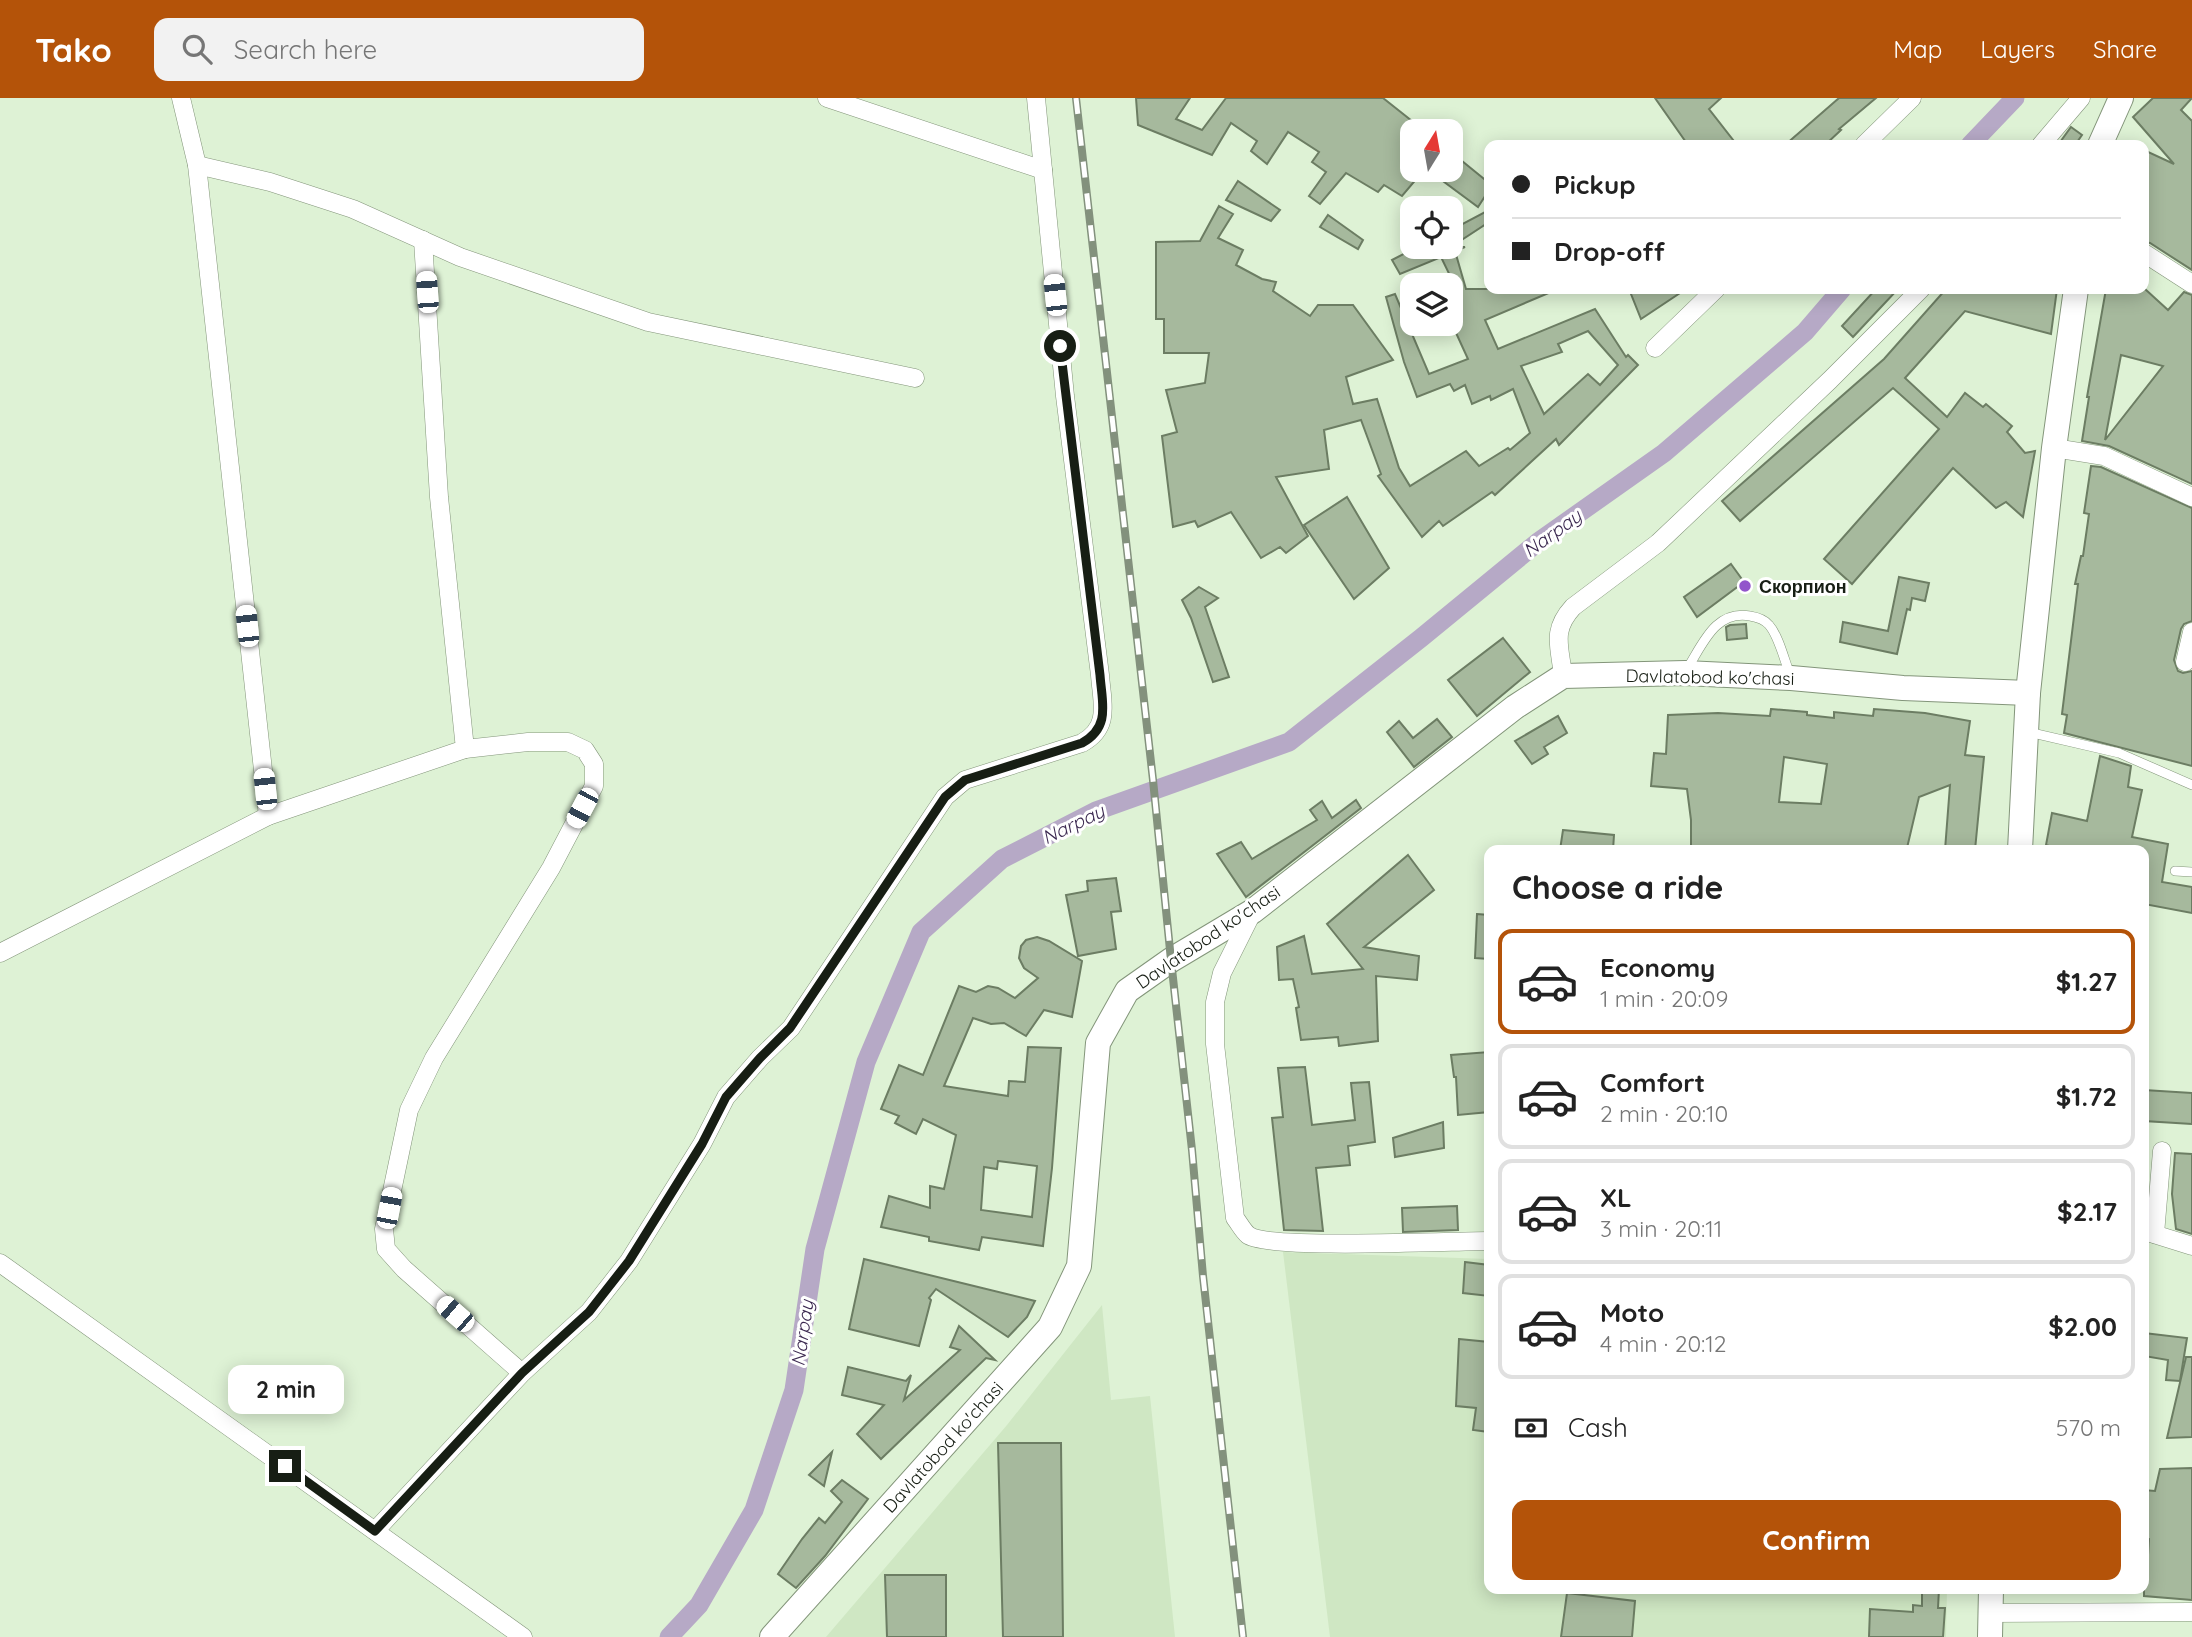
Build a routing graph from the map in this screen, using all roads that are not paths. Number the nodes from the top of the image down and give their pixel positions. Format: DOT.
graph roads {
  1 [pos="181,98"];
  2 [pos="827,98"];
  3 [pos="1036,98"];
  4 [pos="1912,98"];
  5 [pos="2081,98"];
  6 [pos="2121,98"];
  7 [pos="1869,140"];
  8 [pos="2045,140"];
  9 [pos="2102,140"];
  10 [pos="197,165"];
  11 [pos="1043,170"];
  12 [pos="424,240"];
  13 [pos="2149,256"];
  14 [pos="2192,284"];
  15 [pos="1711,294"];
  16 [pos="1916,294"];
  17 [pos="2075,294"];
  18 [pos="1656,348"];
  19 [pos="915,378"];
  20 [pos="2054,448"];
  21 [pos="2192,497"];
  22 [pos="2192,632"];
  23 [pos="2185,662"];
  24 [pos="1685,673"];
  25 [pos="1563,676"];
  26 [pos="1791,678"];
  27 [pos="2028,693"];
  28 [pos="2026,732"];
  29 [pos="465,749"];
  30 [pos="2192,785"];
  31 [pos="268,817"];
  32 [pos="2020,845"];
  33 [pos="2175,871"];
  34 [pos="2192,872"];
  35 [pos="1252,911"];
  36 [pos="0,953"];
  37 [pos="2162,1152"];
  38 [pos="2149,1233"];
  39 [pos="1484,1241"];
  40 [pos="2192,1246"];
  41 [pos="0,1263"];
  42 [pos="522,1373"];
  43 [pos="375,1531"];
  44 [pos="2192,1612"];
  45 [pos="1990,1613"];
  46 [pos="523,1637"];
  47 [pos="772,1637"];
  1 -- 10 [label="street"];
  2 -- 11 [label="street"];
  3 -- 11 [label="street"];
  4 -- 7 [label="street"];
  5 -- 8 [label="street"];
  6 -- 9 [label="street"];
  10 -- 12 [label="street"];
  10 -- 31 [label="street"];
  11 -- 42 [label="street"];
  12 -- 19 [label="street"];
  12 -- 29 [label="street"];
  13 -- 14 [label="street"];
  15 -- 18 [label="street"];
  16 -- 25 [label="street"];
  17 -- 20 [label="street"];
  20 -- 21 [label="street"];
  20 -- 27 [label="street"];
  22 -- 23 [label="street"];
  24 -- 25 [label="street, Davlatobod ko'chasi"];
  24 -- 26 [label="street, Davlatobod ko'chasi"];
  24 -- 26 [label="lane"];
  25 -- 35 [label="street, Davlatobod ko'chasi"];
  26 -- 27 [label="street, Davlatobod ko'chasi"];
  27 -- 28 [label="street"];
  28 -- 30 [label="lane"];
  28 -- 32 [label="street"];
  29 -- 31 [label="street"];
  29 -- 42 [label="street"];
  31 -- 36 [label="street"];
  33 -- 34 [label="lane"];
  35 -- 39 [label="street"];
  35 -- 47 [label="street, Davlatobod ko'chasi"];
  37 -- 38 [label="street"];
  38 -- 40 [label="street"];
  41 -- 43 [label="street"];
  42 -- 43 [label="street"];
  43 -- 46 [label="street"];
  44 -- 45 [label="street"];
}
